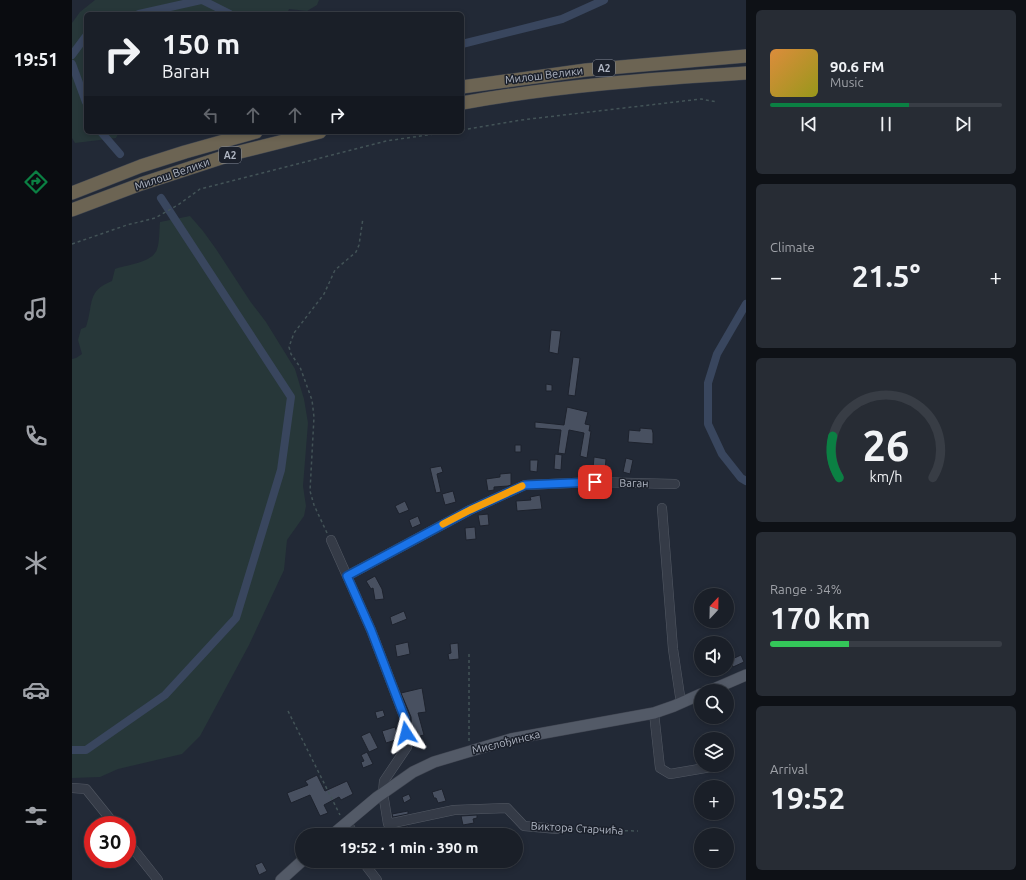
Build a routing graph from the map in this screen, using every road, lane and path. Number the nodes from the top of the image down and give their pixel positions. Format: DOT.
graph roads {
  1 [pos="746,56"];
  2 [pos="746,73"];
  3 [pos="464,87"];
  4 [pos="717,102"];
  5 [pos="464,104"];
  6 [pos="464,130"];
  7 [pos="249,134"];
  8 [pos="312,134"];
  9 [pos="436,134"];
  10 [pos="72,193"];
  11 [pos="72,210"];
  12 [pos="363,218"];
  13 [pos="72,244"];
  14 [pos="675,484"];
  15 [pos="662,508"];
  16 [pos="331,540"];
  17 [pos="347,576"];
  18 [pos="469,654"];
  19 [pos="746,675"];
  20 [pos="725,684"];
  21 [pos="694,697"];
  22 [pos="681,703"];
  23 [pos="288,711"];
  24 [pos="654,713"];
  25 [pos="470,751"];
  26 [pos="694,770"];
  27 [pos="72,788"];
  28 [pos="383,793"];
  29 [pos="107,816"];
  30 [pos="346,823"];
  31 [pos="340,828"];
  32 [pos="349,828"];
  33 [pos="557,829"];
  34 [pos="638,831"];
  35 [pos="136,852"];
  36 [pos="295,867"];
  37 [pos="368,868"];
  38 [pos="158,880"];
  39 [pos="281,880"];
  40 [pos="377,880"];
  1 -- 3 [label="highway, Милош Велики / A2"];
  2 -- 5 [label="highway, Милош Велики / A2"];
  4 -- 6 [label="path"];
  7 -- 10 [label="highway, Милош Велики / A2"];
  8 -- 11 [label="highway, Милош Велики / A2"];
  9 -- 13 [label="path"];
  12 -- 16 [label="path"];
  14 -- 17 [label="street, Ваган"];
  15 -- 22 [label="street"];
  16 -- 17 [label="street"];
  17 -- 28 [label="street"];
  18 -- 25 [label="path"];
  19 -- 20 [label="main road"];
  21 -- 22 [label="main road, Мислођинска"];
  22 -- 24 [label="main road, Мислођинска"];
  23 -- 30 [label="path"];
  24 -- 25 [label="main road, Мислођинска"];
  24 -- 26 [label="street"];
  25 -- 28 [label="main road, Мислођинска"];
  27 -- 29 [label="street"];
  28 -- 30 [label="main road, Мислођинска"];
  28 -- 33 [label="street, Виктора Старчића"];
  30 -- 31 [label="main road, Мислођинска"];
  30 -- 32 [label="street"];
  33 -- 34 [label="path, Виктора Старчића"];
  35 -- 38 [label="street"];
  36 -- 39 [label="main road"];
  37 -- 40 [label="street"];
}
